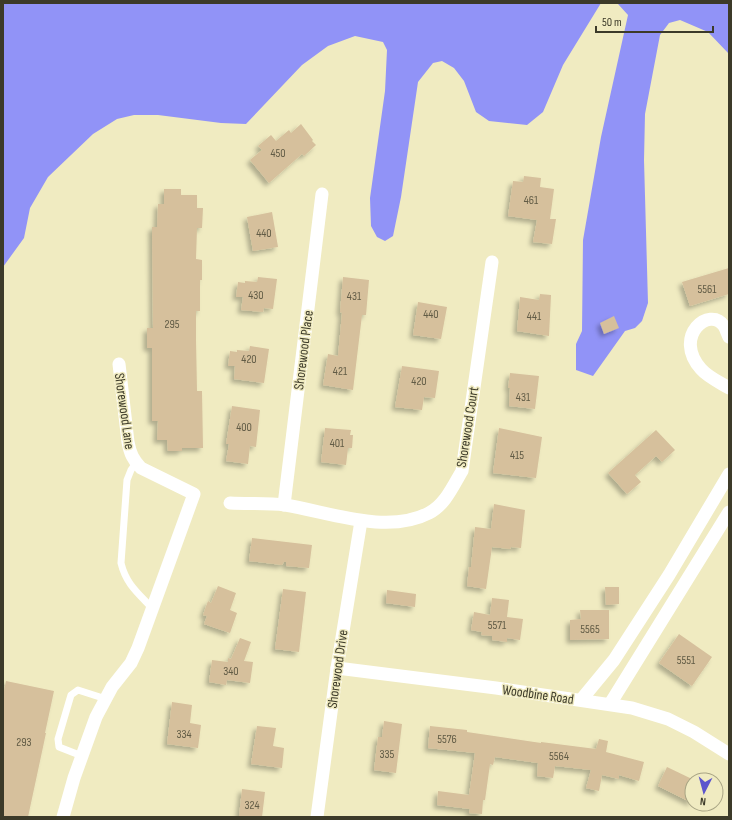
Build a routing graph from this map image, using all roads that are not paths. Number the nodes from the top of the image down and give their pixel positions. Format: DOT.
graph roads {
  1 [pos="322,194"];
  2 [pos="492,262"];
  3 [pos="729,337"];
  4 [pos="119,364"];
  5 [pos="729,388"];
  6 [pos="136,463"];
  7 [pos="729,474"];
  8 [pos="230,503"];
  9 [pos="284,505"];
  10 [pos="729,512"];
  11 [pos="361,521"];
  12 [pos="152,608"];
  13 [pos="337,668"];
  14 [pos="106,699"];
  15 [pos="581,700"];
  16 [pos="610,704"];
  17 [pos="729,754"];
  18 [pos="82,756"];
  19 [pos="63,817"];
  20 [pos="317,817"];
  1 -- 9 [label="street, Shorewood Place"];
  2 -- 11 [label="street, Shorewood Court"];
  3 -- 5 [label="street"];
  4 -- 6 [label="street, Shorewood Lane"];
  6 -- 12 [label="lane"];
  6 -- 12 [label="street, Shorewood Lane"];
  7 -- 15 [label="street"];
  8 -- 9 [label="street"];
  9 -- 11 [label="street"];
  10 -- 16 [label="street"];
  11 -- 13 [label="street, Shorewood Drive"];
  12 -- 14 [label="street"];
  13 -- 15 [label="street, Woodbine Road"];
  13 -- 20 [label="street, Shorewood Drive"];
  14 -- 18 [label="street"];
  14 -- 18 [label="lane"];
  15 -- 16 [label="street, Woodbine Road"];
  16 -- 17 [label="street, Woodbine Road"];
  18 -- 19 [label="street"];
}
